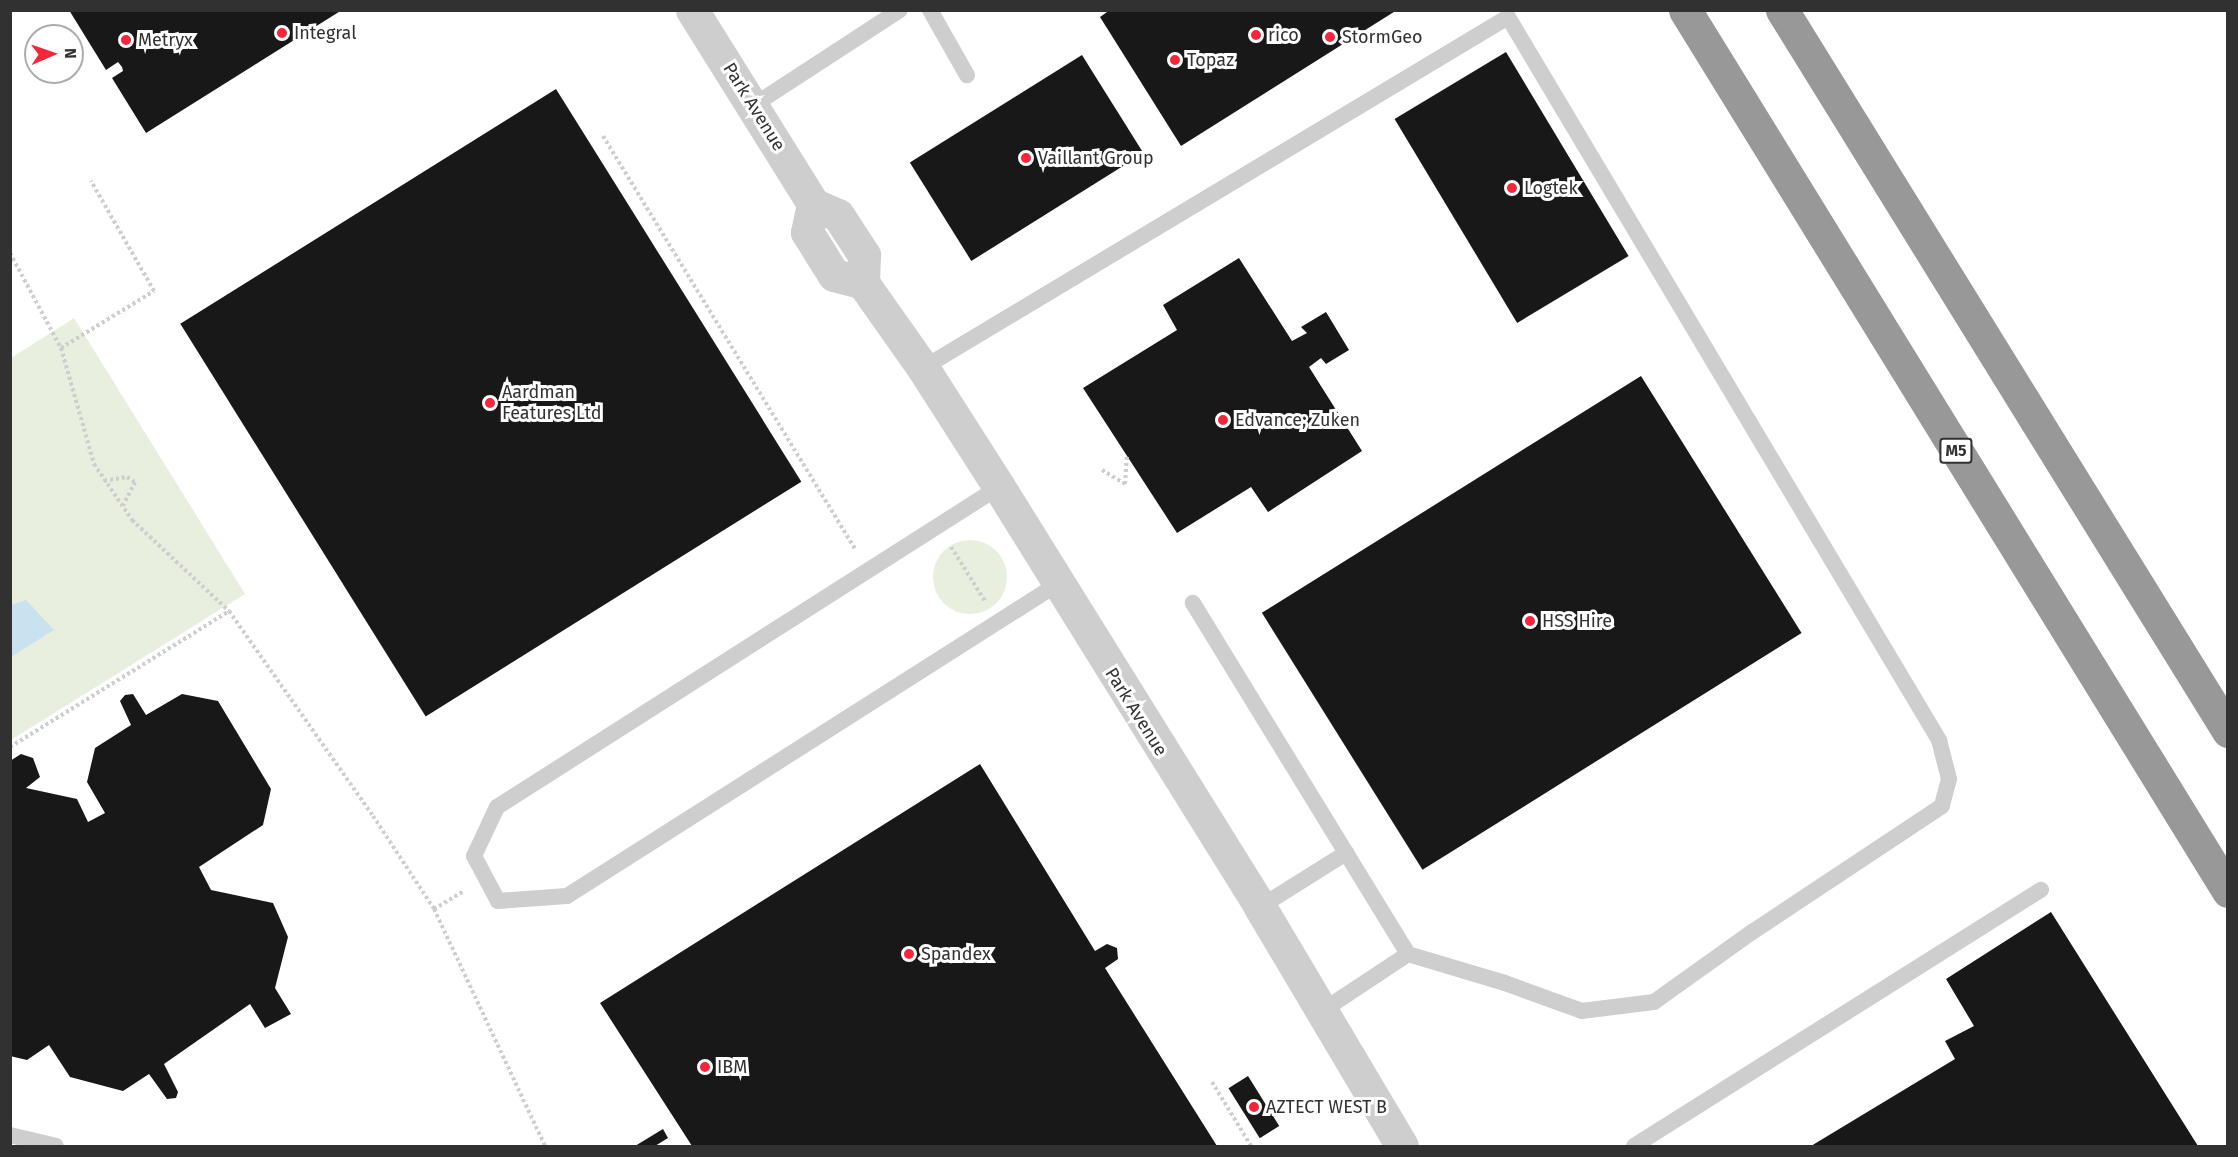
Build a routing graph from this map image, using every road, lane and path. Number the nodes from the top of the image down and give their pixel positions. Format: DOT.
graph roads {
  1 [pos="692,10"];
  2 [pos="900,10"];
  3 [pos="930,10"];
  4 [pos="1685,10"];
  5 [pos="1782,10"];
  6 [pos="967,75"];
  7 [pos="754,105"];
  8 [pos="603,136"];
  9 [pos="91,181"];
  10 [pos="10,253"];
  11 [pos="12,260"];
  12 [pos="61,348"];
  13 [pos="923,368"];
  14 [pos="1127,455"];
  15 [pos="1102,470"];
  16 [pos="104,481"];
  17 [pos="999,487"];
  18 [pos="122,508"];
  19 [pos="937,526"];
  20 [pos="868,570"];
  21 [pos="1056,585"];
  22 [pos="1193,603"];
  23 [pos="229,611"];
  24 [pos="998,622"];
  25 [pos="2228,731"];
  26 [pos="10,747"];
  27 [pos="1346,853"];
  28 [pos="486,878"];
  29 [pos="2042,890"];
  30 [pos="2228,891"];
  31 [pos="1260,907"];
  32 [pos="434,909"];
  33 [pos="1408,954"];
  34 [pos="1322,1011"];
  35 [pos="1212,1082"];
  36 [pos="10,1135"];
  37 [pos="56,1146"];
  38 [pos="545,1146"];
  39 [pos="1251,1146"];
  40 [pos="1402,1146"];
  41 [pos="1634,1146"];
  1 -- 7 [label="street, Park Avenue"];
  2 -- 7 [label="lane"];
  3 -- 6 [label="lane"];
  4 -- 30 [label="highway, M5"];
  5 -- 25 [label="highway"];
  7 -- 13 [label="street, Park Avenue"];
  8 -- 20 [label="path"];
  9 -- 12 [label="path"];
  10 -- 11 [label="path"];
  11 -- 12 [label="path"];
  12 -- 16 [label="path"];
  13 -- 17 [label="street, Park Avenue"];
  13 -- 33 [label="lane"];
  14 -- 15 [label="path"];
  16 -- 18 [label="path"];
  16 -- 18 [label="path"];
  17 -- 19 [label="lane"];
  17 -- 21 [label="street, Park Avenue"];
  18 -- 23 [label="path"];
  19 -- 20 [label="lane"];
  19 -- 24 [label="path"];
  20 -- 28 [label="lane"];
  21 -- 24 [label="lane"];
  21 -- 31 [label="street, Park Avenue"];
  22 -- 27 [label="lane"];
  23 -- 26 [label="path"];
  23 -- 32 [label="path"];
  24 -- 28 [label="lane"];
  27 -- 31 [label="lane"];
  27 -- 33 [label="lane"];
  28 -- 32 [label="path"];
  29 -- 41 [label="lane"];
  31 -- 34 [label="street, Park Avenue"];
  32 -- 38 [label="path"];
  33 -- 34 [label="lane"];
  34 -- 40 [label="street, Park Avenue"];
  35 -- 39 [label="path"];
  36 -- 37 [label="lane"];
}
